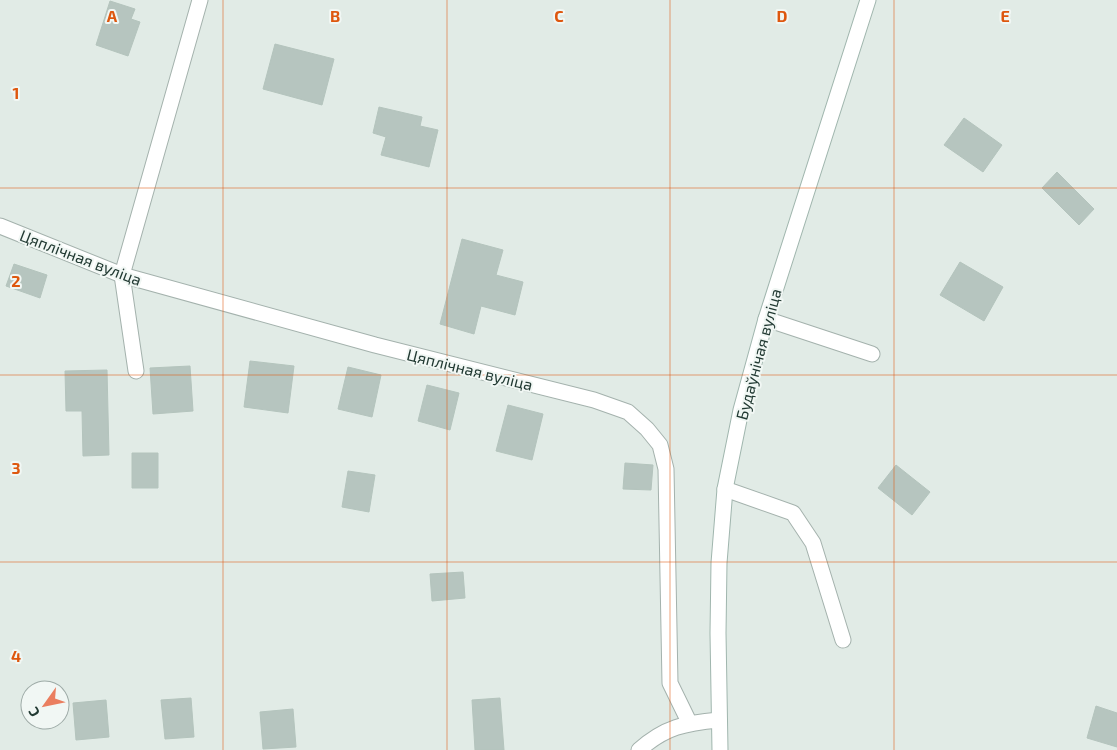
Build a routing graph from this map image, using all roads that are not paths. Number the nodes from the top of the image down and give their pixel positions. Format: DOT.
graph roads {
  1 [pos="200,0"];
  2 [pos="868,0"];
  3 [pos="0,226"];
  4 [pos="122,275"];
  5 [pos="766,319"];
  6 [pos="872,354"];
  7 [pos="136,371"];
  8 [pos="725,489"];
  9 [pos="843,640"];
  10 [pos="718,720"];
  11 [pos="689,722"];
  12 [pos="639,750"];
  13 [pos="720,750"];
  1 -- 4 [label="street"];
  2 -- 5 [label="street, Будаўнічая вуліца"];
  3 -- 4 [label="street, Цяплічная вуліца"];
  4 -- 7 [label="street"];
  4 -- 11 [label="street, Цяплічная вуліца"];
  5 -- 6 [label="street"];
  5 -- 8 [label="street, Будаўнічая вуліца"];
  8 -- 9 [label="street"];
  8 -- 10 [label="street, Будаўнічая вуліца"];
  10 -- 11 [label="street"];
  10 -- 13 [label="street, Будаўнічая вуліца"];
  11 -- 12 [label="street"];
}
